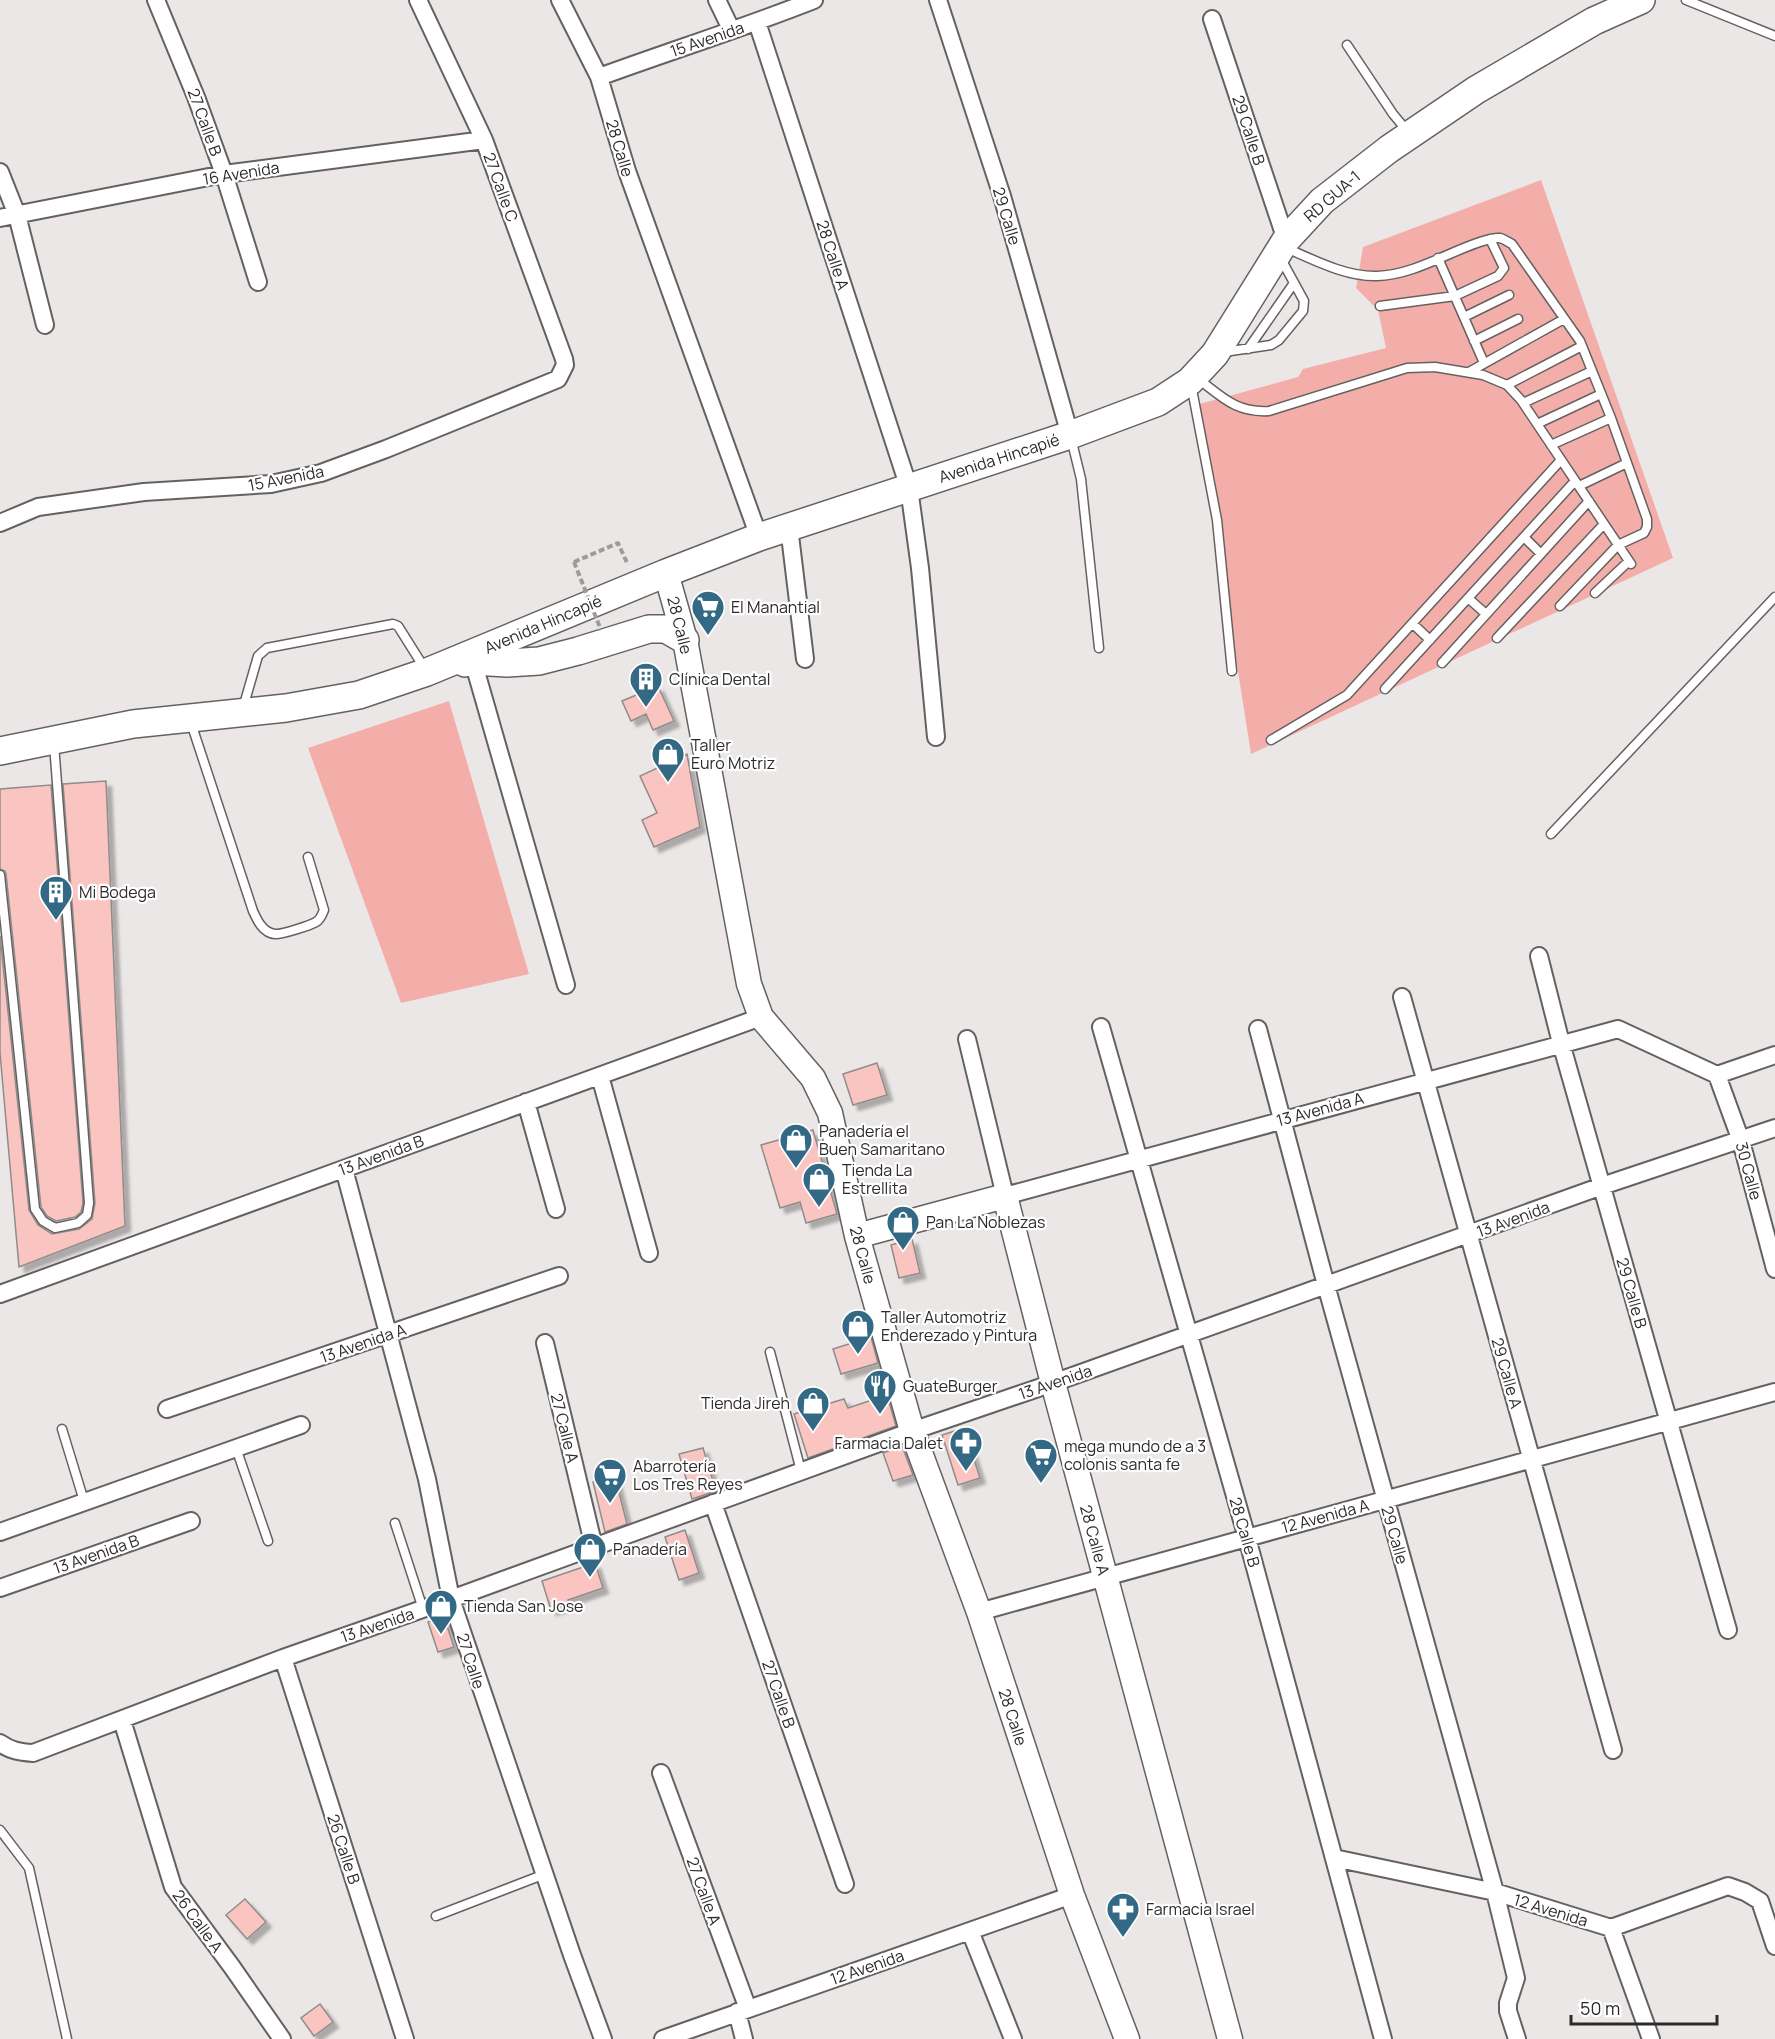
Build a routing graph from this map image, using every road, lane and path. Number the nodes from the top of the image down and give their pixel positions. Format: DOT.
graph roads {
  1 [pos="156,0"];
  2 [pos="418,0"];
  3 [pos="560,0"];
  4 [pos="717,0"];
  5 [pos="814,0"];
  6 [pos="938,0"];
  7 [pos="1641,0"];
  8 [pos="1686,0"];
  9 [pos="1212,19"];
  10 [pos="757,22"];
  11 [pos="731,29"];
  12 [pos="1775,36"];
  13 [pos="1347,45"];
  14 [pos="599,77"];
  15 [pos="1410,135"];
  16 [pos="484,140"];
  17 [pos="0,172"];
  18 [pos="224,174"];
  19 [pos="17,215"];
  20 [pos="0,218"];
  21 [pos="1490,239"];
  22 [pos="1282,247"];
  23 [pos="1438,258"];
  24 [pos="258,282"];
  25 [pos="1294,283"];
  26 [pos="1509,295"];
  27 [pos="1455,296"];
  28 [pos="1380,306"];
  29 [pos="1464,317"];
  30 [pos="1518,319"];
  31 [pos="1564,319"];
  32 [pos="45,325"];
  33 [pos="1474,340"];
  34 [pos="1582,346"];
  35 [pos="1248,349"];
  36 [pos="1215,354"];
  37 [pos="1484,363"];
  38 [pos="1592,371"];
  39 [pos="1468,372"];
  40 [pos="1192,378"];
  41 [pos="558,379"];
  42 [pos="1507,386"];
  43 [pos="1601,394"];
  44 [pos="1523,403"];
  45 [pos="1611,418"];
  46 [pos="1537,424"];
  47 [pos="1070,435"];
  48 [pos="1551,445"];
  49 [pos="1560,460"];
  50 [pos="1627,463"];
  51 [pos="1577,484"];
  52 [pos="909,488"];
  53 [pos="1589,501"];
  54 [pos="0,524"];
  55 [pos="1604,524"];
  56 [pos="789,527"];
  57 [pos="759,537"];
  58 [pos="1524,537"];
  59 [pos="618,543"];
  60 [pos="1618,545"];
  61 [pos="1541,554"];
  62 [pos="1597,567"];
  63 [pos="666,573"];
  64 [pos="1610,579"];
  65 [pos="1595,593"];
  66 [pos="1775,597"];
  67 [pos="1468,598"];
  68 [pos="1560,606"];
  69 [pos="1486,614"];
  70 [pos="1413,624"];
  71 [pos="601,630"];
  72 [pos="1497,638"];
  73 [pos="685,640"];
  74 [pos="1430,640"];
  75 [pos="1099,648"];
  76 [pos="804,659"];
  77 [pos="473,661"];
  78 [pos="1442,663"];
  79 [pos="430,671"];
  80 [pos="1232,671"];
  81 [pos="1385,689"];
  82 [pos="241,712"];
  83 [pos="190,718"];
  84 [pos="936,737"];
  85 [pos="1271,740"];
  86 [pos="54,741"];
  87 [pos="0,751"];
  88 [pos="1551,834"];
  89 [pos="308,857"];
  90 [pos="0,875"];
  91 [pos="1539,956"];
  92 [pos="566,985"];
  93 [pos="1402,996"];
  94 [pos="761,1017"];
  95 [pos="1101,1027"];
  96 [pos="1258,1029"];
  97 [pos="968,1039"];
  98 [pos="1561,1043"];
  99 [pos="1775,1055"];
  100 [pos="1717,1074"];
  101 [pos="600,1076"];
  102 [pos="1425,1080"];
  103 [pos="526,1102"];
  104 [pos="1283,1119"];
  105 [pos="1775,1128"];
  106 [pos="1741,1141"];
  107 [pos="1139,1159"];
  108 [pos="344,1169"];
  109 [pos="1602,1186"];
  110 [pos="1005,1196"];
  111 [pos="556,1209"];
  112 [pos="1468,1235"];
  113 [pos="857,1236"];
  114 [pos="649,1253"];
  115 [pos="1775,1269"];
  116 [pos="559,1276"];
  117 [pos="1326,1285"];
  118 [pos="0,1294"];
  119 [pos="1189,1333"];
  120 [pos="388,1335"];
  121 [pos="545,1343"];
  122 [pos="770,1352"];
  123 [pos="1053,1383"];
  124 [pos="1775,1392"];
  125 [pos="167,1409"];
  126 [pos="1669,1422"];
  127 [pos="301,1425"];
  128 [pos="62,1430"];
  129 [pos="912,1431"];
  130 [pos="236,1448"];
  131 [pos="1531,1459"];
  132 [pos="801,1471"];
  133 [pos="1386,1500"];
  134 [pos="84,1501"];
  135 [pos="713,1503"];
  136 [pos="191,1521"];
  137 [pos="395,1523"];
  138 [pos="0,1532"];
  139 [pos="1247,1538"];
  140 [pos="267,1541"];
  141 [pos="594,1547"];
  142 [pos="1106,1577"];
  143 [pos="0,1588"];
  144 [pos="451,1599"];
  145 [pos="423,1609"];
  146 [pos="979,1612"];
  147 [pos="1728,1630"];
  148 [pos="283,1658"];
  149 [pos="122,1720"];
  150 [pos="0,1743"];
  151 [pos="1612,1750"];
  152 [pos="661,1773"];
  153 [pos="0,1830"];
  154 [pos="1334,1858"];
  155 [pos="545,1874"];
  156 [pos="845,1884"];
  157 [pos="1495,1892"];
  158 [pos="1072,1895"];
  159 [pos="436,1916"];
  160 [pos="1611,1928"];
  161 [pos="970,1931"];
  162 [pos="1775,1946"];
  163 [pos="742,2011"];
  164 [pos="67,2039"];
  165 [pos="282,2039"];
  166 [pos="405,2039"];
  167 [pos="603,2039"];
  168 [pos="663,2039"];
  169 [pos="744,2039"];
  170 [pos="1013,2039"];
  171 [pos="1127,2039"];
  172 [pos="1230,2039"];
  173 [pos="1383,2039"];
  174 [pos="1517,2039"];
  175 [pos="1651,2039"];
  1 -- 18 [label="street, 27 Calle B"];
  2 -- 16 [label="street, 27 Calle C"];
  3 -- 14 [label="street, 28 Calle"];
  4 -- 11 [label="street"];
  5 -- 10 [label="street, 15 Avenida"];
  6 -- 47 [label="street, 29 Calle"];
  7 -- 15 [label="main road, RD GUA-1"];
  8 -- 12 [label="lane"];
  9 -- 22 [label="street, 29 Calle B"];
  10 -- 11 [label="street, 15 Avenida"];
  10 -- 52 [label="street, 28 Calle A"];
  11 -- 14 [label="street, 15 Avenida"];
  13 -- 15 [label="lane"];
  14 -- 57 [label="street, 28 Calle"];
  15 -- 22 [label="main road, RD GUA-1"];
  16 -- 18 [label="street, 16 Avenida"];
  16 -- 41 [label="street, 27 Calle C"];
  17 -- 19 [label="street"];
  18 -- 19 [label="street, 16 Avenida"];
  18 -- 24 [label="street, 27 Calle B"];
  19 -- 20 [label="street, 16 Avenida"];
  19 -- 32 [label="street"];
  21 -- 23 [label="lane"];
  21 -- 27 [label="lane"];
  21 -- 31 [label="lane"];
  22 -- 23 [label="lane"];
  22 -- 25 [label="lane"];
  22 -- 36 [label="main road, RD GUA-1"];
  23 -- 27 [label="lane"];
  25 -- 35 [label="lane"];
  25 -- 35 [label="lane"];
  26 -- 29 [label="lane"];
  27 -- 28 [label="lane"];
  27 -- 29 [label="lane"];
  29 -- 33 [label="lane"];
  30 -- 33 [label="lane"];
  31 -- 34 [label="lane"];
  31 -- 37 [label="lane"];
  33 -- 37 [label="lane"];
  34 -- 38 [label="lane"];
  34 -- 42 [label="lane"];
  35 -- 36 [label="lane"];
  36 -- 40 [label="main road, RD GUA-1"];
  37 -- 39 [label="lane"];
  38 -- 43 [label="lane"];
  38 -- 44 [label="lane"];
  39 -- 40 [label="lane"];
  39 -- 42 [label="lane"];
  40 -- 47 [label="main road, RD GUA-1"];
  40 -- 80 [label="lane"];
  41 -- 54 [label="street, 15 Avenida"];
  42 -- 44 [label="lane"];
  43 -- 45 [label="lane"];
  43 -- 46 [label="lane"];
  44 -- 46 [label="lane"];
  45 -- 48 [label="lane"];
  45 -- 50 [label="lane"];
  46 -- 48 [label="lane"];
  47 -- 52 [label="main road, Avenida Hincapié"];
  47 -- 75 [label="lane"];
  48 -- 49 [label="lane"];
  49 -- 51 [label="lane"];
  49 -- 70 [label="lane"];
  50 -- 51 [label="lane"];
  50 -- 60 [label="lane"];
  51 -- 53 [label="lane"];
  51 -- 58 [label="lane"];
  52 -- 56 [label="main road, Avenida Hincapié"];
  52 -- 84 [label="street, 28 Calle A"];
  53 -- 55 [label="lane"];
  53 -- 61 [label="lane"];
  55 -- 60 [label="lane"];
  55 -- 72 [label="lane"];
  56 -- 57 [label="main road, Avenida Hincapié"];
  56 -- 76 [label="street"];
  57 -- 63 [label="main road, Avenida Hincapié"];
  58 -- 61 [label="lane"];
  58 -- 67 [label="lane"];
  59 -- 71 [label="path, bridge"];
  60 -- 62 [label="lane"];
  60 -- 64 [label="lane"];
  61 -- 69 [label="lane"];
  62 -- 64 [label="lane"];
  62 -- 68 [label="lane"];
  63 -- 73 [label="main road, 28 Calle"];
  63 -- 79 [label="main road, Avenida Hincapié"];
  64 -- 65 [label="lane"];
  66 -- 88 [label="lane"];
  67 -- 69 [label="lane"];
  67 -- 74 [label="lane"];
  69 -- 78 [label="lane"];
  70 -- 74 [label="lane"];
  70 -- 85 [label="lane"];
  73 -- 77 [label="main road"];
  73 -- 94 [label="main road, 28 Calle"];
  74 -- 81 [label="lane"];
  77 -- 79 [label="main road"];
  77 -- 92 [label="street"];
  79 -- 82 [label="main road, Avenida Hincapié"];
  79 -- 82 [label="lane"];
  82 -- 83 [label="main road, Avenida Hincapié"];
  83 -- 86 [label="main road, Avenida Hincapié"];
  83 -- 89 [label="lane"];
  86 -- 87 [label="main road, Avenida Hincapié"];
  86 -- 90 [label="lane"];
  91 -- 98 [label="street, 29 Calle B"];
  93 -- 102 [label="street, 29 Calle A"];
  94 -- 101 [label="street, 13 Avenida B"];
  94 -- 113 [label="main road, 28 Calle"];
  95 -- 107 [label="street, 28 Calle B"];
  96 -- 104 [label="street, 29 Calle"];
  97 -- 110 [label="street, 28 Calle A"];
  98 -- 100 [label="street, 13 Avenida A"];
  98 -- 102 [label="street, 13 Avenida A"];
  98 -- 109 [label="street, 29 Calle B"];
  99 -- 100 [label="street"];
  100 -- 106 [label="street, 30 Calle"];
  101 -- 103 [label="street, 13 Avenida B"];
  101 -- 114 [label="street"];
  102 -- 104 [label="street, 13 Avenida A"];
  102 -- 112 [label="street, 29 Calle A"];
  103 -- 108 [label="street, 13 Avenida B"];
  103 -- 111 [label="street"];
  104 -- 107 [label="street, 13 Avenida A"];
  104 -- 117 [label="street, 29 Calle"];
  105 -- 106 [label="street, 13 Avenida"];
  106 -- 109 [label="street, 13 Avenida"];
  106 -- 115 [label="street, 30 Calle"];
  107 -- 110 [label="street, 13 Avenida A"];
  107 -- 119 [label="street, 28 Calle B"];
  108 -- 118 [label="street, 13 Avenida B"];
  108 -- 120 [label="street, 27 Calle"];
  109 -- 112 [label="street, 13 Avenida"];
  109 -- 126 [label="street, 29 Calle B"];
  110 -- 113 [label="main road, 13 Avenida A"];
  110 -- 123 [label="main road, 28 Calle A"];
  112 -- 117 [label="street, 13 Avenida"];
  112 -- 131 [label="street, 29 Calle A"];
  113 -- 129 [label="main road, 28 Calle"];
  116 -- 120 [label="street, 13 Avenida A"];
  117 -- 119 [label="street, 13 Avenida"];
  117 -- 133 [label="street, 29 Calle"];
  119 -- 123 [label="street, 13 Avenida"];
  119 -- 139 [label="street, 28 Calle B"];
  120 -- 125 [label="street, 13 Avenida A"];
  120 -- 144 [label="street, 27 Calle"];
  121 -- 141 [label="street, 27 Calle A"];
  122 -- 132 [label="lane"];
  123 -- 129 [label="street, 13 Avenida"];
  123 -- 142 [label="main road, 28 Calle A"];
  124 -- 126 [label="street, 12 Avenida A"];
  126 -- 131 [label="street, 12 Avenida A"];
  126 -- 147 [label="street, 29 Calle B"];
  127 -- 130 [label="street"];
  128 -- 134 [label="lane"];
  129 -- 132 [label="street, 13 Avenida"];
  129 -- 146 [label="main road, 28 Calle"];
  130 -- 134 [label="street"];
  130 -- 140 [label="lane"];
  131 -- 133 [label="street, 12 Avenida A"];
  131 -- 151 [label="street, 29 Calle A"];
  132 -- 135 [label="street, 13 Avenida"];
  133 -- 139 [label="street, 12 Avenida A"];
  133 -- 157 [label="street, 29 Calle"];
  134 -- 138 [label="street"];
  135 -- 141 [label="street, 13 Avenida"];
  135 -- 156 [label="street, 27 Calle B"];
  136 -- 143 [label="street, 13 Avenida B"];
  137 -- 145 [label="lane"];
  139 -- 142 [label="street, 12 Avenida A"];
  139 -- 154 [label="street, 28 Calle B"];
  141 -- 144 [label="street, 13 Avenida"];
  142 -- 146 [label="street, 12 Avenida A"];
  142 -- 172 [label="main road, 28 Calle A"];
  144 -- 145 [label="street, 13 Avenida"];
  144 -- 155 [label="street, 27 Calle"];
  145 -- 148 [label="street, 13 Avenida"];
  146 -- 158 [label="main road, 28 Calle"];
  148 -- 149 [label="street, 13 Avenida"];
  148 -- 166 [label="street, 26 Calle B"];
  149 -- 150 [label="street, 13 Avenida"];
  149 -- 165 [label="street, 26 Calle A"];
  152 -- 163 [label="street, 27 Calle A"];
  153 -- 164 [label="lane"];
  154 -- 157 [label="street, 12 Avenida"];
  154 -- 173 [label="street, 28 Calle B"];
  155 -- 159 [label="lane"];
  155 -- 167 [label="street, 27 Calle"];
  157 -- 160 [label="street, 12 Avenida"];
  157 -- 174 [label="street, 29 Calle"];
  158 -- 161 [label="street, 12 Avenida"];
  158 -- 171 [label="main road, 28 Calle"];
  160 -- 162 [label="street, 12 Avenida"];
  160 -- 175 [label="street"];
  161 -- 163 [label="street, 12 Avenida"];
  161 -- 170 [label="street"];
  163 -- 168 [label="street, 12 Avenida"];
  163 -- 169 [label="street, 27 Calle A"];
}
